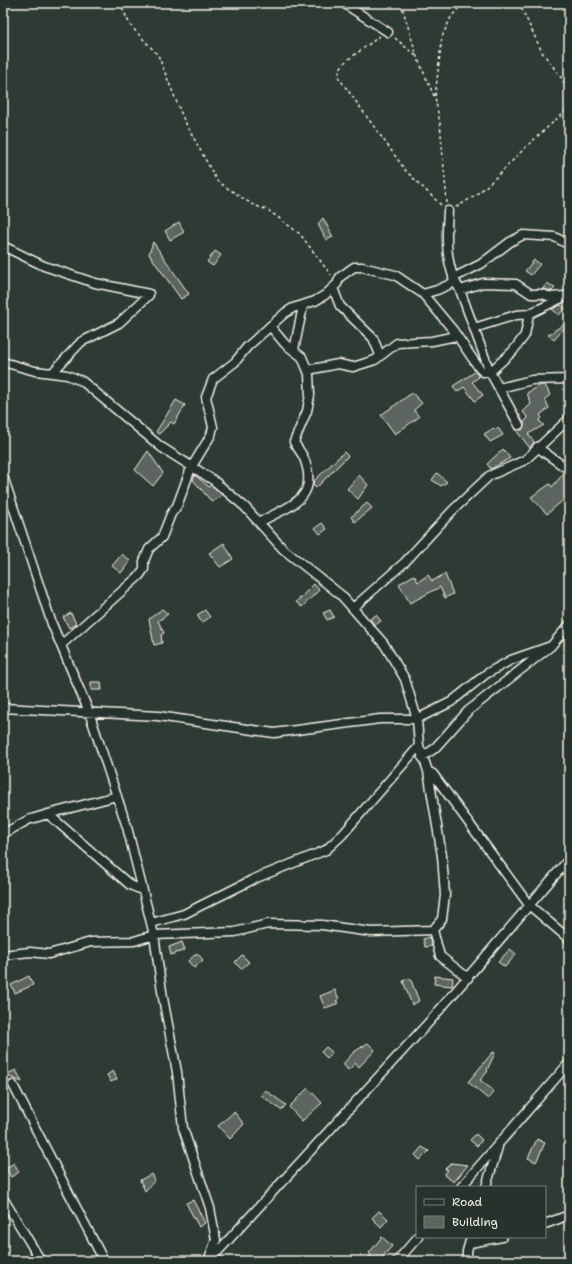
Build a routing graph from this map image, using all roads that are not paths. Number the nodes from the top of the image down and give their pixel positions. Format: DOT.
graph roads {
  1 [pos="343,3"];
  2 [pos="388,32"];
  3 [pos="448,211"];
  4 [pos="569,245"];
  5 [pos="3,246"];
  6 [pos="454,280"];
  7 [pos="335,286"];
  8 [pos="460,290"];
  9 [pos="423,294"];
  10 [pos="568,296"];
  11 [pos="303,306"];
  12 [pos="529,314"];
  13 [pos="270,326"];
  14 [pos="474,328"];
  15 [pos="456,336"];
  16 [pos="294,350"];
  17 [pos="380,355"];
  18 [pos="3,362"];
  19 [pos="308,370"];
  20 [pos="490,372"];
  21 [pos="52,373"];
  22 [pos="569,380"];
  23 [pos="499,388"];
  24 [pos="569,419"];
  25 [pos="519,425"];
  26 [pos="537,447"];
  27 [pos="191,468"];
  28 [pos="569,470"];
  29 [pos="3,476"];
  30 [pos="260,522"];
  31 [pos="353,608"];
  32 [pos="569,625"];
  33 [pos="61,645"];
  34 [pos="551,646"];
  35 [pos="3,708"];
  36 [pos="89,712"];
  37 [pos="417,718"];
  38 [pos="419,746"];
  39 [pos="422,757"];
  40 [pos="428,772"];
  41 [pos="116,796"];
  42 [pos="48,814"];
  43 [pos="3,834"];
  44 [pos="569,858"];
  45 [pos="142,890"];
  46 [pos="529,905"];
  47 [pos="151,923"];
  48 [pos="433,930"];
  49 [pos="154,935"];
  50 [pos="569,940"];
  51 [pos="3,955"];
  52 [pos="468,978"];
  53 [pos="569,1063"];
  54 [pos="13,1085"];
  55 [pos="498,1145"];
  56 [pos="463,1186"];
  57 [pos="486,1186"];
  58 [pos="3,1198"];
  59 [pos="569,1215"];
  60 [pos="546,1224"];
  61 [pos="417,1238"];
  62 [pos="497,1238"];
  63 [pos="469,1244"];
  64 [pos="41,1261"];
  65 [pos="104,1261"];
  66 [pos="209,1261"];
  67 [pos="396,1261"];
  68 [pos="462,1261"];
  69 [pos="468,1261"];
  1 -- 2 [label="street"];
  3 -- 6 [label="street"];
  4 -- 6 [label="street"];
  5 -- 21 [label="street"];
  6 -- 8 [label="street"];
  6 -- 9 [label="street"];
  7 -- 9 [label="street"];
  7 -- 11 [label="street"];
  7 -- 17 [label="street"];
  8 -- 10 [label="street"];
  8 -- 14 [label="street"];
  9 -- 15 [label="street"];
  10 -- 12 [label="street"];
  11 -- 13 [label="street"];
  11 -- 16 [label="street"];
  12 -- 14 [label="street"];
  12 -- 20 [label="street"];
  13 -- 16 [label="street"];
  13 -- 27 [label="street"];
  14 -- 20 [label="street"];
  15 -- 17 [label="street"];
  15 -- 20 [label="street"];
  16 -- 19 [label="street"];
  17 -- 19 [label="street"];
  18 -- 21 [label="street"];
  19 -- 30 [label="street"];
  20 -- 23 [label="street"];
  21 -- 27 [label="street"];
  22 -- 23 [label="street"];
  23 -- 25 [label="street"];
  24 -- 26 [label="street"];
  26 -- 28 [label="street"];
  26 -- 31 [label="street"];
  27 -- 30 [label="street"];
  27 -- 33 [label="street"];
  29 -- 33 [label="street"];
  30 -- 31 [label="street"];
  31 -- 37 [label="street"];
  32 -- 34 [label="street"];
  33 -- 36 [label="street"];
  34 -- 37 [label="street"];
  34 -- 39 [label="street"];
  35 -- 36 [label="street"];
  36 -- 37 [label="street"];
  36 -- 41 [label="street"];
  37 -- 38 [label="street"];
  38 -- 39 [label="street"];
  38 -- 47 [label="street"];
  39 -- 40 [label="street"];
  40 -- 46 [label="street"];
  40 -- 48 [label="street"];
  41 -- 42 [label="street"];
  41 -- 45 [label="street"];
  42 -- 43 [label="street"];
  42 -- 45 [label="street"];
  44 -- 46 [label="street"];
  45 -- 47 [label="street"];
  46 -- 50 [label="street"];
  46 -- 52 [label="street"];
  47 -- 49 [label="street"];
  48 -- 49 [label="street"];
  48 -- 52 [label="street"];
  49 -- 51 [label="street"];
  49 -- 66 [label="street"];
  52 -- 66 [label="street"];
  53 -- 55 [label="street"];
  54 -- 65 [label="street"];
  55 -- 56 [label="street"];
  55 -- 57 [label="street"];
  58 -- 64 [label="street"];
  59 -- 60 [label="street"];
  61 -- 67 [label="street"];
  62 -- 63 [label="street"];
  63 -- 68 [label="street"];
  63 -- 69 [label="street"];
}
